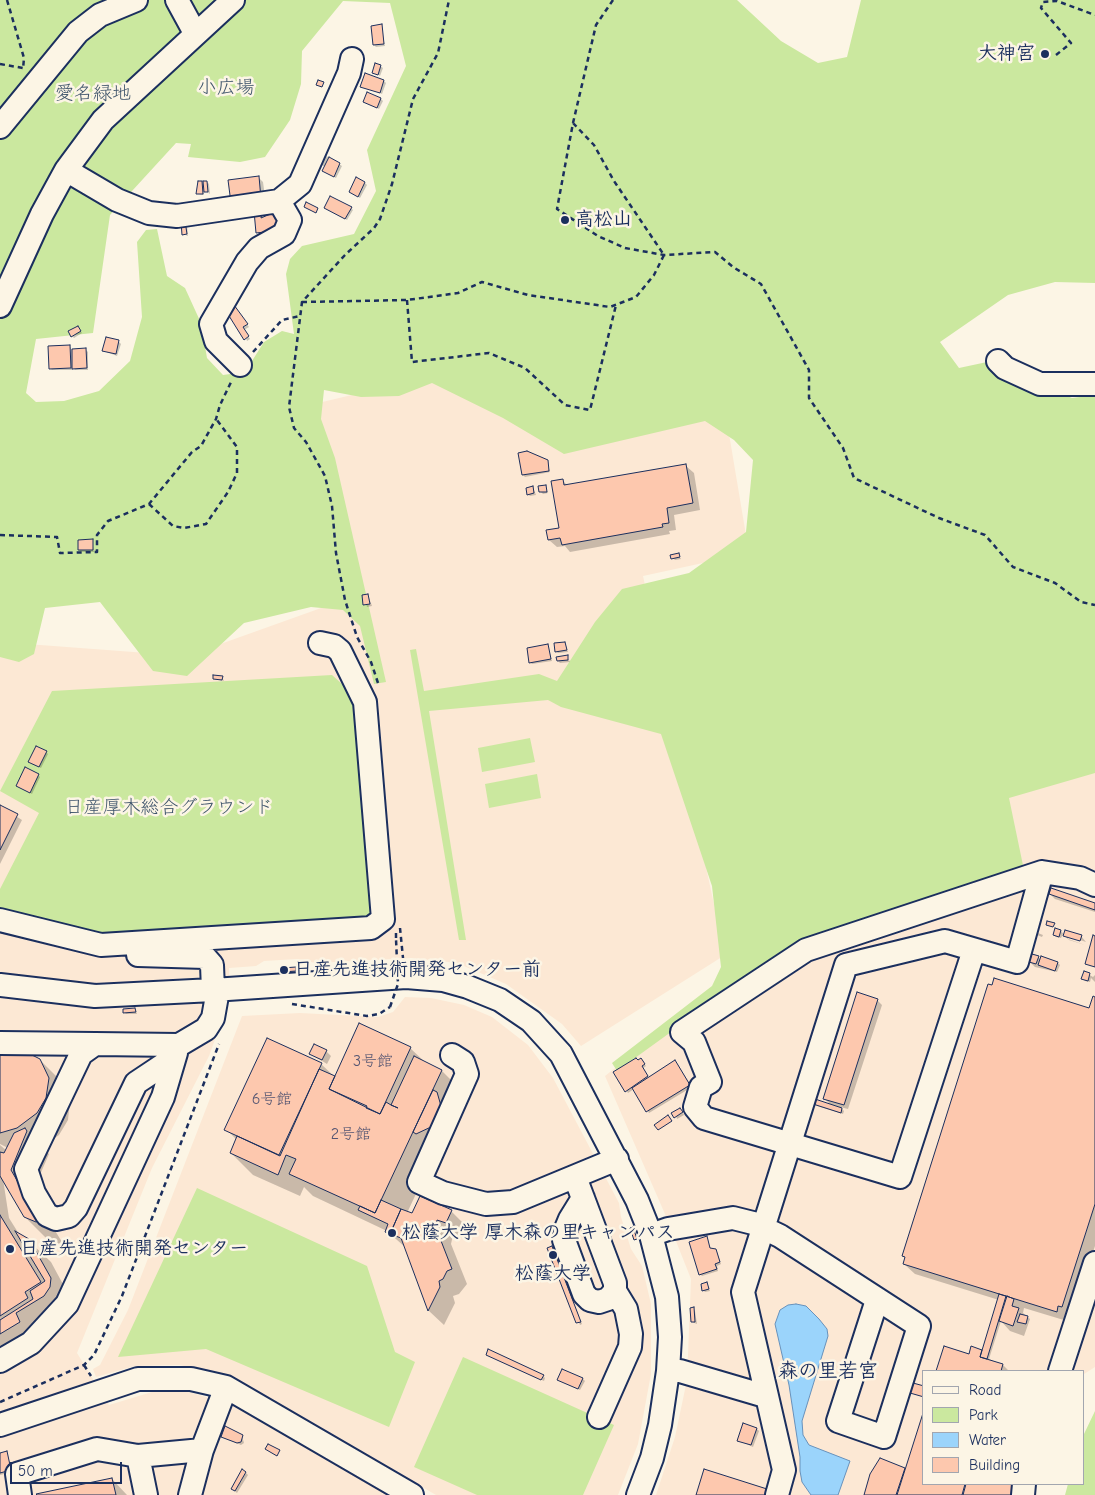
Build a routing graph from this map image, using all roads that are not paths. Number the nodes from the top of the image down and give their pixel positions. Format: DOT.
graph roads {
  1 [pos="136,0"];
  2 [pos="177,0"];
  3 [pos="233,0"];
  4 [pos="195,33"];
  5 [pos="352,59"];
  6 [pos="0,127"];
  7 [pos="66,170"];
  8 [pos="279,201"];
  9 [pos="0,306"];
  10 [pos="998,361"];
  11 [pos="240,365"];
  12 [pos="1095,384"];
  13 [pos="320,643"];
  14 [pos="1042,872"];
  15 [pos="1095,885"];
  16 [pos="0,920"];
  17 [pos="117,944"];
  18 [pos="974,950"];
  19 [pos="0,985"];
  20 [pos="215,990"];
  21 [pos="0,1043"];
  22 [pos="95,1044"];
  23 [pos="179,1045"];
  24 [pos="452,1055"];
  25 [pos="789,1144"];
  26 [pos="616,1159"];
  27 [pos="579,1188"];
  28 [pos="762,1226"];
  29 [pos="651,1235"];
  30 [pos="1095,1263"];
  31 [pos="615,1291"];
  32 [pos="877,1300"];
  33 [pos="0,1360"];
  34 [pos="1060,1370"];
  35 [pos="668,1371"];
  36 [pos="226,1387"];
  37 [pos="765,1396"];
  38 [pos="600,1417"];
  39 [pos="0,1425"];
  40 [pos="202,1450"];
  41 [pos="138,1456"];
  42 [pos="20,1495"];
  43 [pos="146,1495"];
  44 [pos="190,1495"];
  45 [pos="412,1495"];
  46 [pos="638,1495"];
  47 [pos="777,1495"];
  1 -- 6 [label="street"];
  2 -- 4 [label="street"];
  3 -- 4 [label="street"];
  4 -- 7 [label="street"];
  5 -- 8 [label="street"];
  7 -- 8 [label="street"];
  7 -- 9 [label="street"];
  8 -- 11 [label="street"];
  10 -- 12 [label="street"];
  13 -- 17 [label="street"];
  14 -- 15 [label="street"];
  14 -- 18 [label="street"];
  14 -- 25 [label="street"];
  16 -- 17 [label="street"];
  17 -- 20 [label="street"];
  18 -- 25 [label="street"];
  18 -- 25 [label="street"];
  19 -- 20 [label="street"];
  20 -- 23 [label="street"];
  20 -- 26 [label="street"];
  21 -- 22 [label="street"];
  22 -- 23 [label="street"];
  22 -- 23 [label="street"];
  23 -- 33 [label="street"];
  24 -- 27 [label="street"];
  25 -- 28 [label="street"];
  26 -- 27 [label="street"];
  26 -- 29 [label="street"];
  27 -- 31 [label="street"];
  27 -- 31 [label="street"];
  28 -- 29 [label="street"];
  28 -- 32 [label="street"];
  28 -- 37 [label="street"];
  29 -- 35 [label="street"];
  30 -- 34 [label="street"];
  31 -- 38 [label="street"];
  32 -- 32 [label="street"];
  35 -- 37 [label="street"];
  35 -- 46 [label="street"];
  36 -- 39 [label="street"];
  36 -- 40 [label="street"];
  36 -- 45 [label="street"];
  37 -- 47 [label="street"];
  40 -- 41 [label="street"];
  40 -- 44 [label="street"];
  41 -- 42 [label="street"];
  41 -- 43 [label="street"];
}
